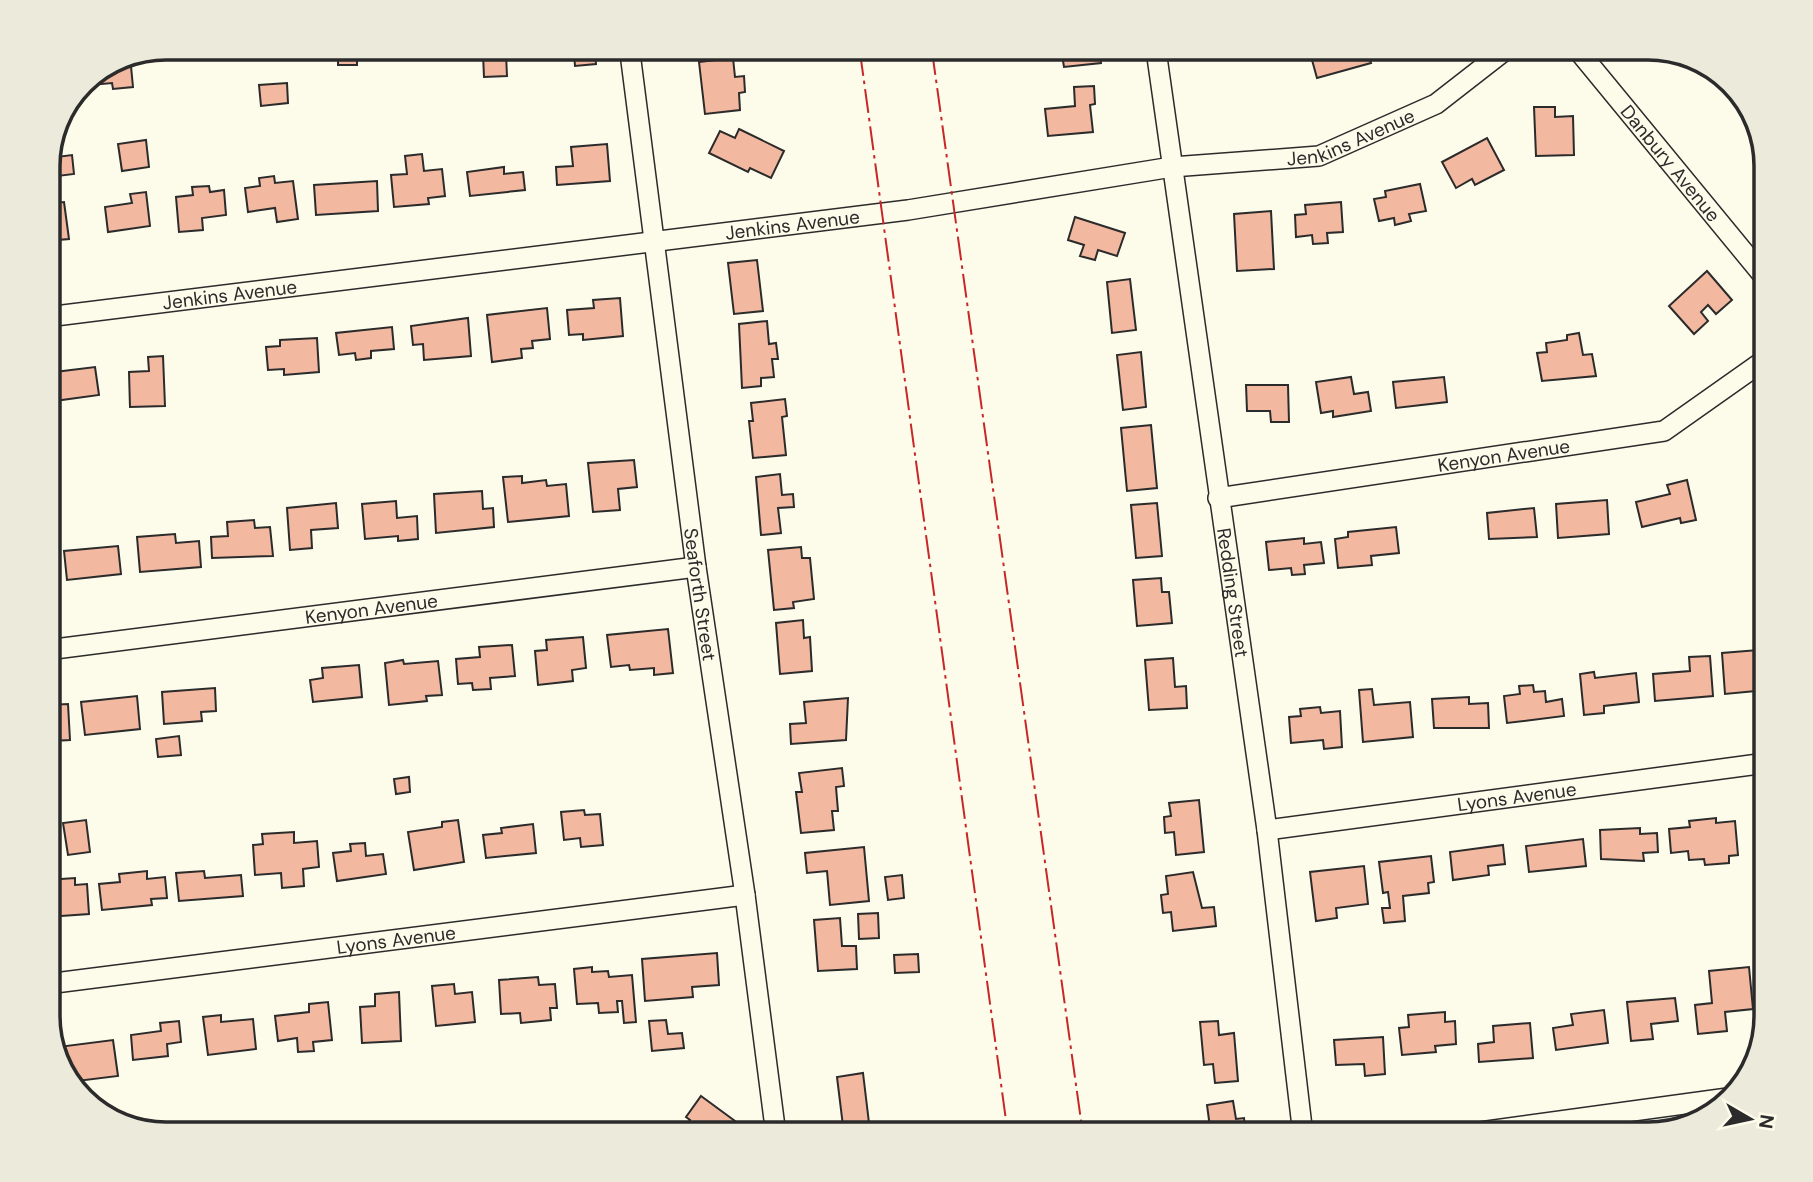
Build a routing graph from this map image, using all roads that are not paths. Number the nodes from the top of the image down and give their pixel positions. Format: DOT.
graph roads {
  1 [pos="631,60"];
  2 [pos="1157,60"];
  3 [pos="1493,60"];
  4 [pos="1586,60"];
  5 [pos="1172,167"];
  6 [pos="655,240"];
  7 [pos="1754,264"];
  8 [pos="60,315"];
  9 [pos="1754,367"];
  10 [pos="1218,498"];
  11 [pos="696,567"];
  12 [pos="60,648"];
  13 [pos="1754,765"];
  14 [pos="1267,830"];
  15 [pos="745,895"];
  16 [pos="60,982"];
  17 [pos="1712,1100"];
  18 [pos="774,1122"];
  19 [pos="1301,1122"];
  20 [pos="1553,1122"];
  1 -- 6 [label="street, Seaforth Street"];
  2 -- 5 [label="street, Redding Street"];
  3 -- 5 [label="street, Jenkins Avenue"];
  4 -- 7 [label="street, Danbury Avenue"];
  5 -- 6 [label="street, Jenkins Avenue"];
  5 -- 10 [label="street, Redding Street"];
  6 -- 8 [label="street, Jenkins Avenue"];
  6 -- 11 [label="street, Seaforth Street"];
  9 -- 10 [label="street, Kenyon Avenue"];
  10 -- 14 [label="street, Redding Street"];
  11 -- 12 [label="street, Kenyon Avenue"];
  11 -- 15 [label="street, Seaforth Street"];
  13 -- 14 [label="street, Lyons Avenue"];
  14 -- 19 [label="street, Redding Street"];
  15 -- 16 [label="street, Lyons Avenue"];
  15 -- 18 [label="street, Seaforth Street"];
  17 -- 20 [label="street"];
}
